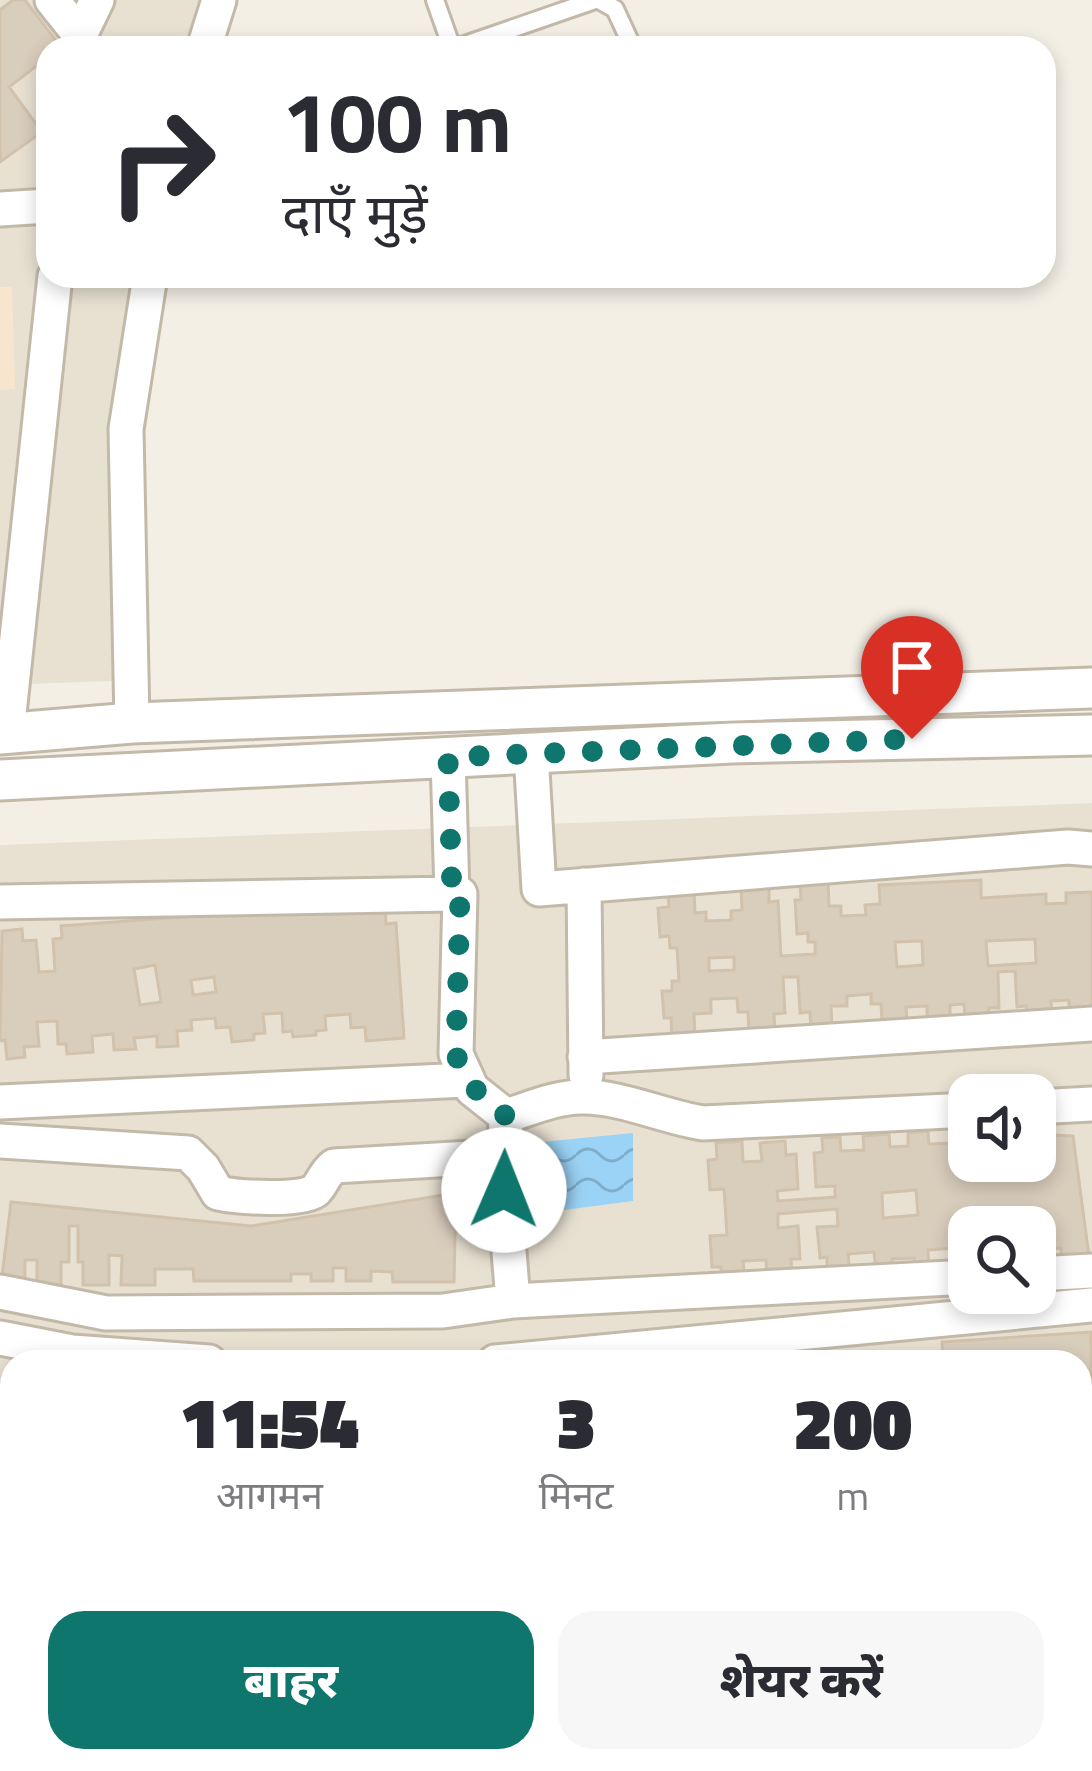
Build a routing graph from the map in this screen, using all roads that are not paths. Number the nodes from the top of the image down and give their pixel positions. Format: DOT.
graph roads {
  1 [pos="52,0"];
  2 [pos="98,0"];
  3 [pos="219,0"];
  4 [pos="435,0"];
  5 [pos="597,0"];
  6 [pos="77,36"];
  7 [pos="82,36"];
  8 [pos="208,36"];
  9 [pos="449,36"];
  10 [pos="490,36"];
  11 [pos="627,36"];
  12 [pos="36,207"];
  13 [pos="0,209"];
  14 [pos="54,288"];
  15 [pos="149,288"];
  16 [pos="1092,688"];
  17 [pos="132,723"];
  18 [pos="4,733"];
  19 [pos="1092,735"];
  20 [pos="531,753"];
  21 [pos="448,757"];
  22 [pos="0,780"];
  23 [pos="1092,849"];
  24 [pos="584,885"];
  25 [pos="452,894"];
  26 [pos="0,902"];
  27 [pos="1092,1024"];
  28 [pos="585,1058"];
  29 [pos="466,1080"];
  30 [pos="586,1097"];
  31 [pos="0,1102"];
  32 [pos="1092,1104"];
  33 [pos="1056,1106"];
  34 [pos="948,1111"];
  35 [pos="506,1116"];
  36 [pos="0,1141"];
  37 [pos="505,1156"];
  38 [pos="1092,1271"];
  39 [pos="1056,1273"];
  40 [pos="948,1278"];
  41 [pos="0,1292"];
  42 [pos="513,1300"];
  43 [pos="1092,1305"];
  44 [pos="0,1338"];
  45 [pos="62,1350"];
  46 [pos="620,1350"];
  1 -- 6 [label="street"];
  2 -- 7 [label="street"];
  3 -- 8 [label="street"];
  4 -- 9 [label="lane"];
  5 -- 10 [label="lane"];
  5 -- 11 [label="lane"];
  12 -- 13 [label="street"];
  14 -- 18 [label="street"];
  15 -- 17 [label="street"];
  16 -- 17 [label="street"];
  17 -- 18 [label="street"];
  19 -- 20 [label="street"];
  20 -- 21 [label="street"];
  20 -- 24 [label="street"];
  21 -- 22 [label="street"];
  21 -- 25 [label="street"];
  23 -- 24 [label="street"];
  24 -- 28 [label="street"];
  25 -- 26 [label="street"];
  25 -- 29 [label="street"];
  27 -- 28 [label="street"];
  28 -- 30 [label="street"];
  29 -- 31 [label="street"];
  29 -- 35 [label="street"];
  30 -- 34 [label="street"];
  30 -- 35 [label="street"];
  32 -- 33 [label="street"];
  35 -- 37 [label="street"];
  36 -- 37 [label="street"];
  37 -- 42 [label="street"];
  38 -- 39 [label="street"];
  40 -- 42 [label="street"];
  41 -- 42 [label="street"];
  43 -- 46 [label="street"];
  44 -- 45 [label="street"];
}
